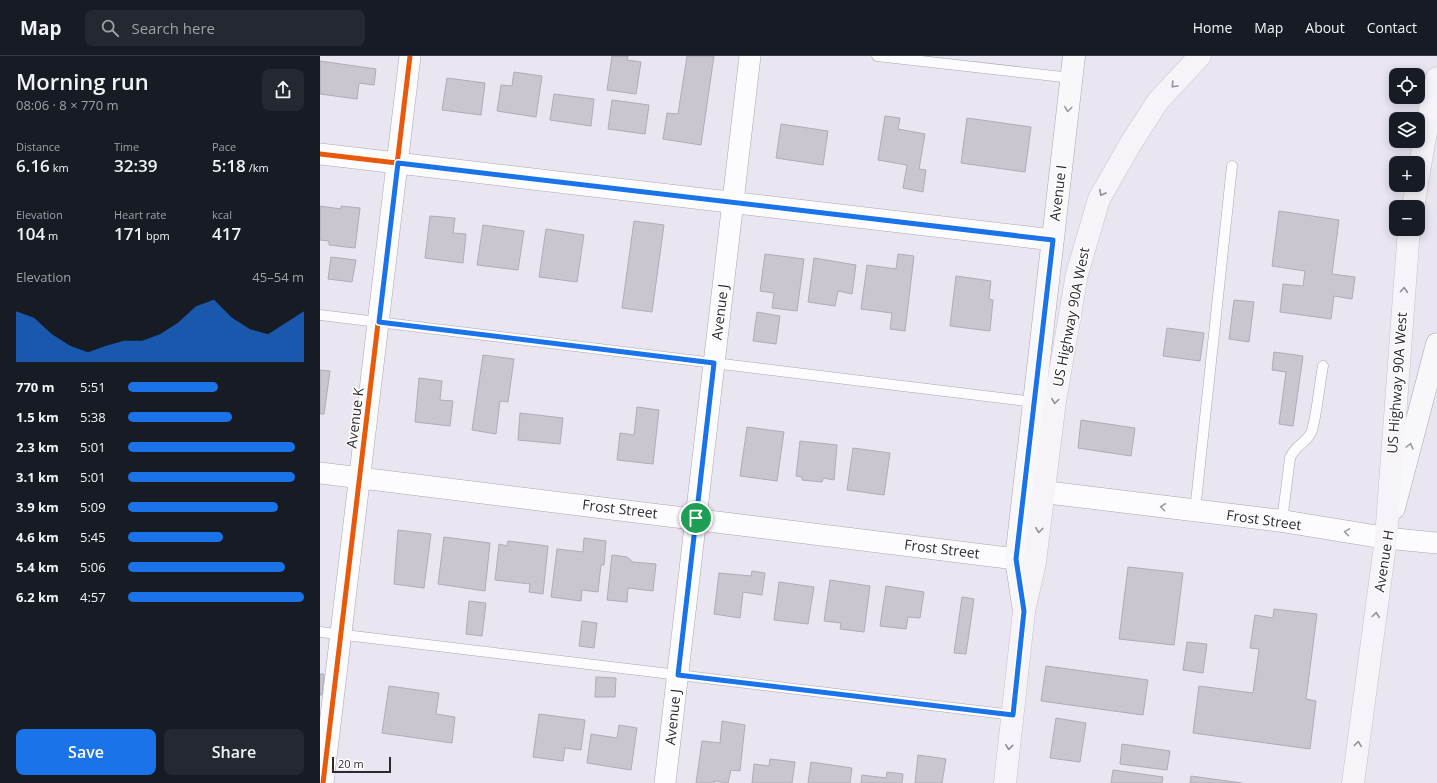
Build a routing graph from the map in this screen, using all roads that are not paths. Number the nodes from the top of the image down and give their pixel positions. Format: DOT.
graph roads {
  1 [pos="410,56"];
  2 [pos="750,56"];
  3 [pos="876,56"];
  4 [pos="1074,56"];
  5 [pos="1200,56"];
  6 [pos="1072,78"];
  7 [pos="1437,78"];
  8 [pos="320,154"];
  9 [pos="1422,156"];
  10 [pos="398,163"];
  11 [pos="1232,166"];
  12 [pos="733,202"];
  13 [pos="1408,236"];
  14 [pos="1053,240"];
  15 [pos="320,315"];
  16 [pos="379,322"];
  17 [pos="1437,344"];
  18 [pos="714,363"];
  19 [pos="1323,366"];
  20 [pos="1034,402"];
  21 [pos="320,473"];
  22 [pos="360,478"];
  23 [pos="1044,492"];
  24 [pos="1195,510"];
  25 [pos="696,518"];
  26 [pos="1282,521"];
  27 [pos="1386,538"];
  28 [pos="1437,543"];
  29 [pos="1016,559"];
  30 [pos="1024,611"];
  31 [pos="320,632"];
  32 [pos="341,634"];
  33 [pos="678,675"];
  34 [pos="1013,715"];
  35 [pos="324,783"];
  36 [pos="665,783"];
  37 [pos="1005,783"];
  38 [pos="1353,783"];
  1 -- 10 [label="street, Avenue K"];
  2 -- 12 [label="street, Avenue J"];
  3 -- 6 [label="lane"];
  4 -- 6 [label="main road, Avenue I"];
  5 -- 23 [label="main road, US Highway 90A West, one-way"];
  6 -- 14 [label="main road, Avenue I, one-way"];
  7 -- 9 [label="main road"];
  8 -- 10 [label="street"];
  10 -- 12 [label="street"];
  10 -- 16 [label="street, Avenue K"];
  11 -- 24 [label="lane"];
  12 -- 14 [label="street"];
  12 -- 18 [label="street, Avenue J"];
  27 -- 13 [label="main road, US Highway 90A West, one-way"];
  14 -- 20 [label="main road, Avenue I"];
  15 -- 16 [label="lane"];
  16 -- 18 [label="lane"];
  16 -- 22 [label="street, Avenue K"];
  27 -- 17 [label="main road, Avenue H, one-way"];
  18 -- 20 [label="lane"];
  18 -- 25 [label="street, Avenue J"];
  19 -- 26 [label="lane"];
  20 -- 29 [label="main road, Avenue I"];
  21 -- 22 [label="street, Frost Street"];
  22 -- 25 [label="street, Frost Street"];
  22 -- 32 [label="street, Avenue K"];
  24 -- 23 [label="street, Frost Street, one-way"];
  23 -- 30 [label="main road, US Highway 90A West, one-way"];
  24 -- 26 [label="street, Frost Street"];
  25 -- 29 [label="street, Frost Street"];
  25 -- 33 [label="street, Avenue J"];
  27 -- 26 [label="street, Frost Street, one-way"];
  27 -- 28 [label="street, Frost Street"];
  38 -- 27 [label="main road, Avenue H, one-way"];
  29 -- 30 [label="main road, Avenue I"];
  30 -- 34 [label="main road, Avenue I"];
  31 -- 32 [label="lane"];
  32 -- 33 [label="lane"];
  32 -- 35 [label="street, Avenue K"];
  33 -- 34 [label="lane"];
  33 -- 36 [label="street, Avenue J"];
  34 -- 37 [label="main road, Avenue I, one-way"];
}
